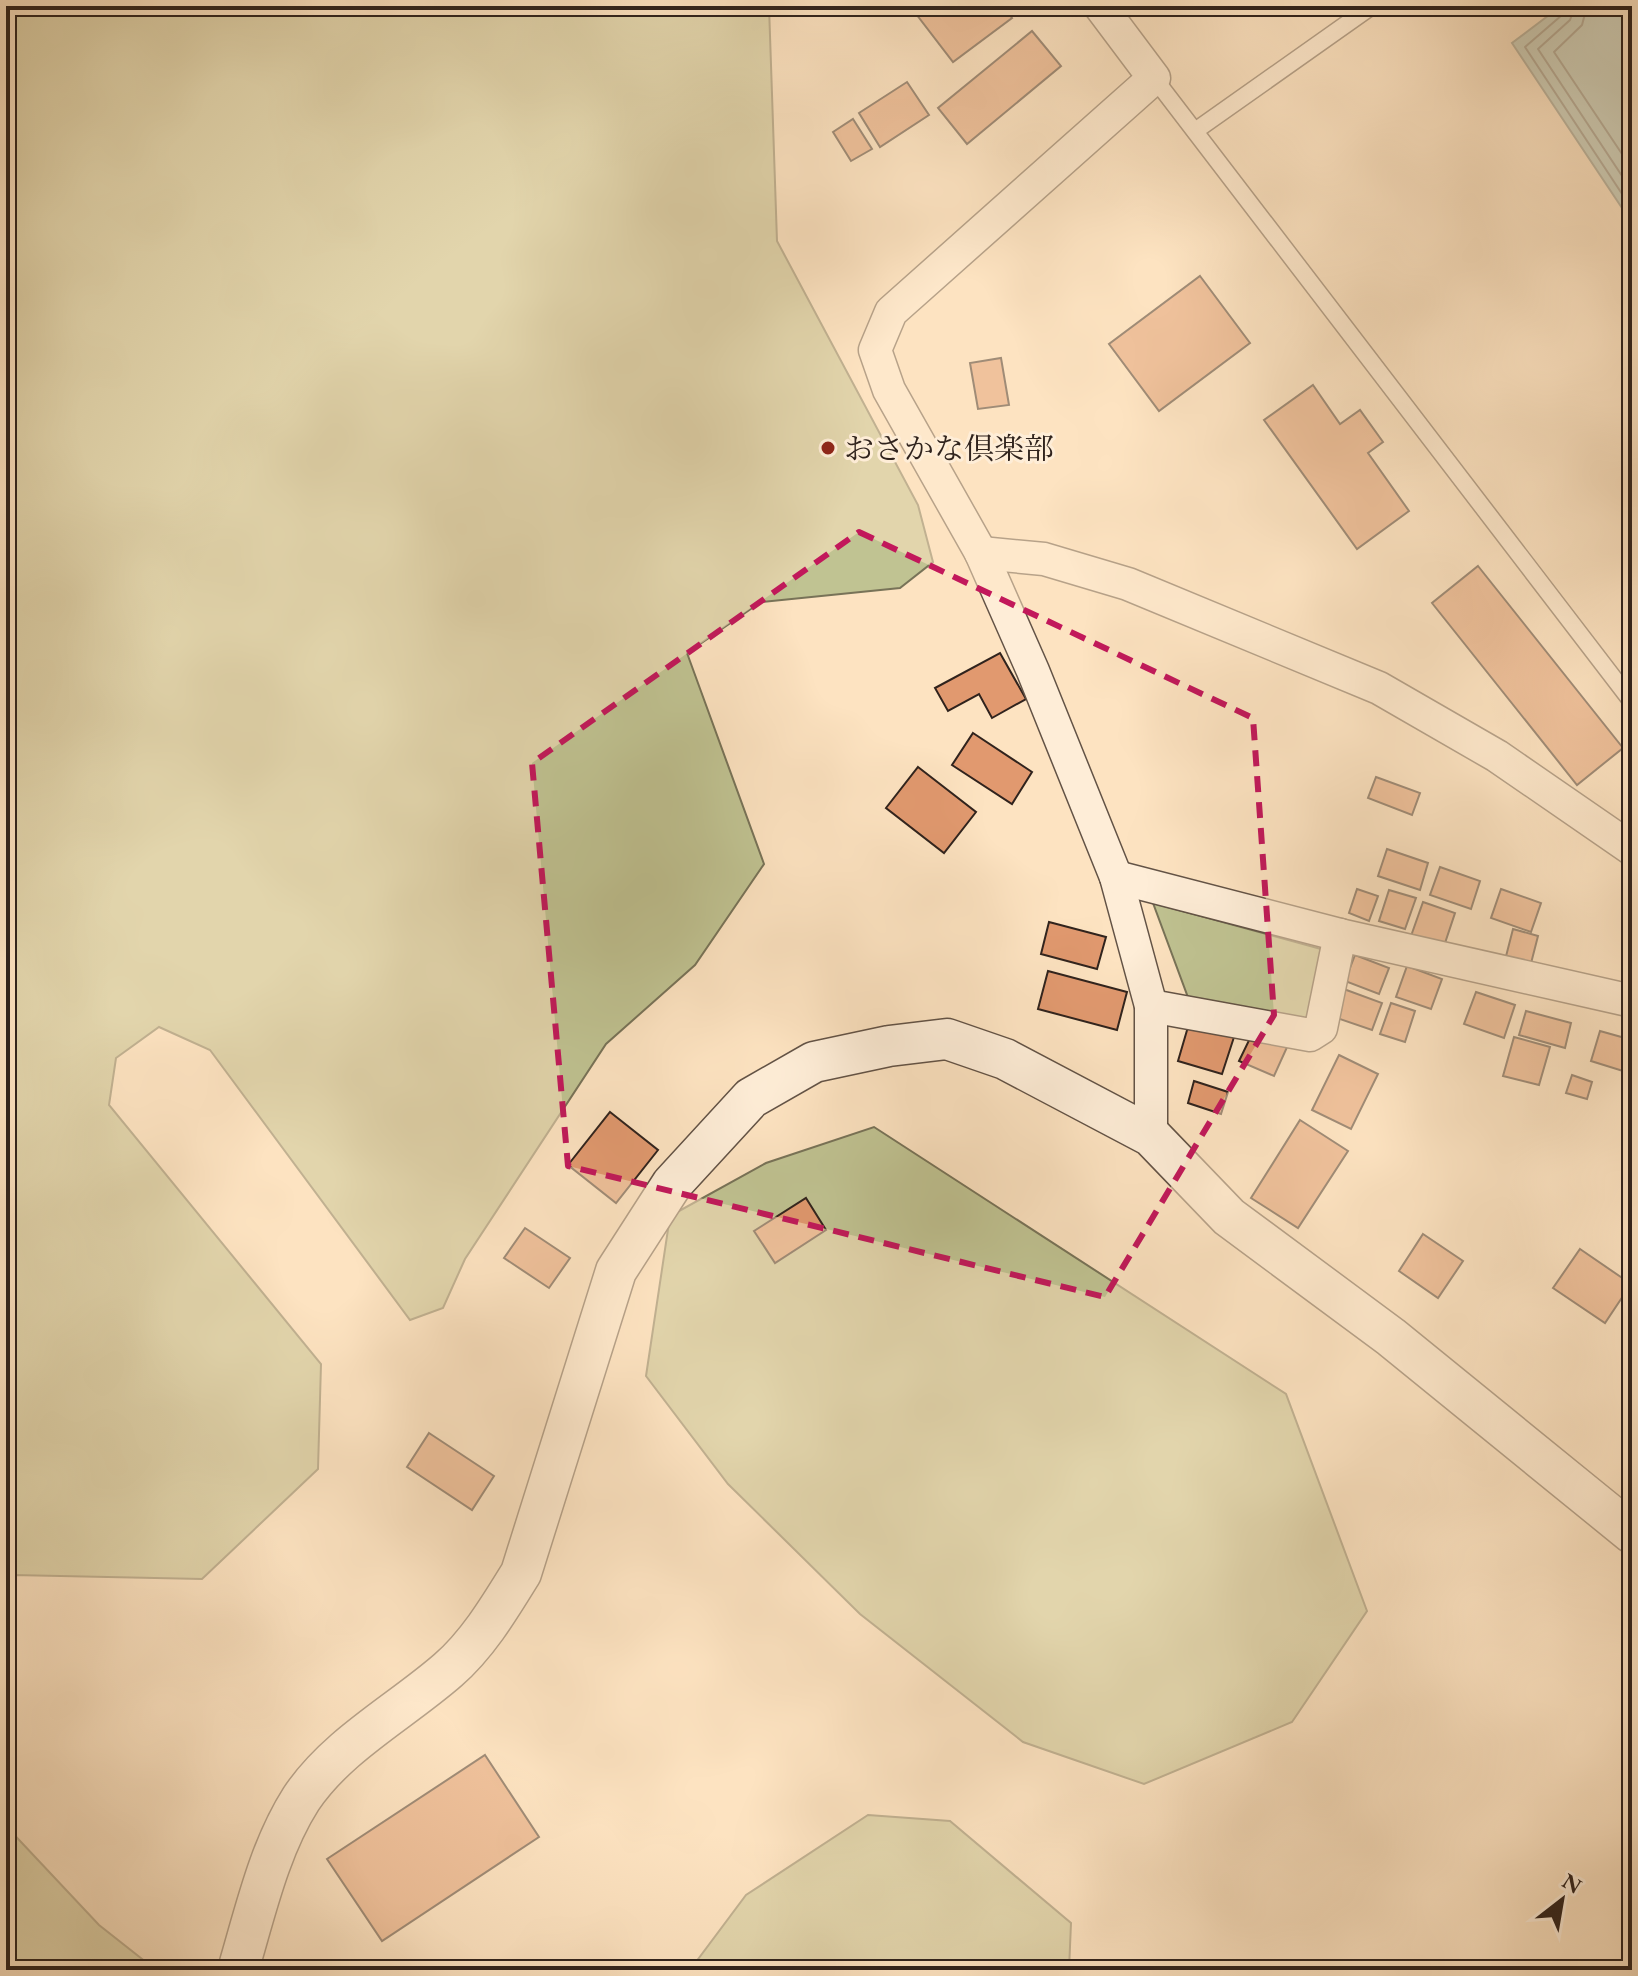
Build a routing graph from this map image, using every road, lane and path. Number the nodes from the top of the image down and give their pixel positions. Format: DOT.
graph roads {
  1 [pos="1100,6"];
  2 [pos="1372,6"];
  3 [pos="1154,78"];
  4 [pos="1195,131"];
  5 [pos="981,553"];
  6 [pos="1632,702"];
  7 [pos="1632,849"];
  8 [pos="1116,877"];
  9 [pos="1340,935"];
  10 [pos="1632,1001"];
  11 [pos="1151,1006"];
  12 [pos="1151,1136"];
  13 [pos="1632,1533"];
  14 [pos="238,1970"];
  1 -- 3 [label="street"];
  2 -- 4 [label="lane"];
  3 -- 4 [label="lane"];
  3 -- 5 [label="street"];
  4 -- 6 [label="lane"];
  5 -- 7 [label="street"];
  5 -- 8 [label="street"];
  8 -- 9 [label="street"];
  8 -- 11 [label="street"];
  9 -- 10 [label="street"];
  9 -- 11 [label="street"];
  11 -- 12 [label="street"];
  12 -- 13 [label="street"];
  12 -- 14 [label="street"];
}
